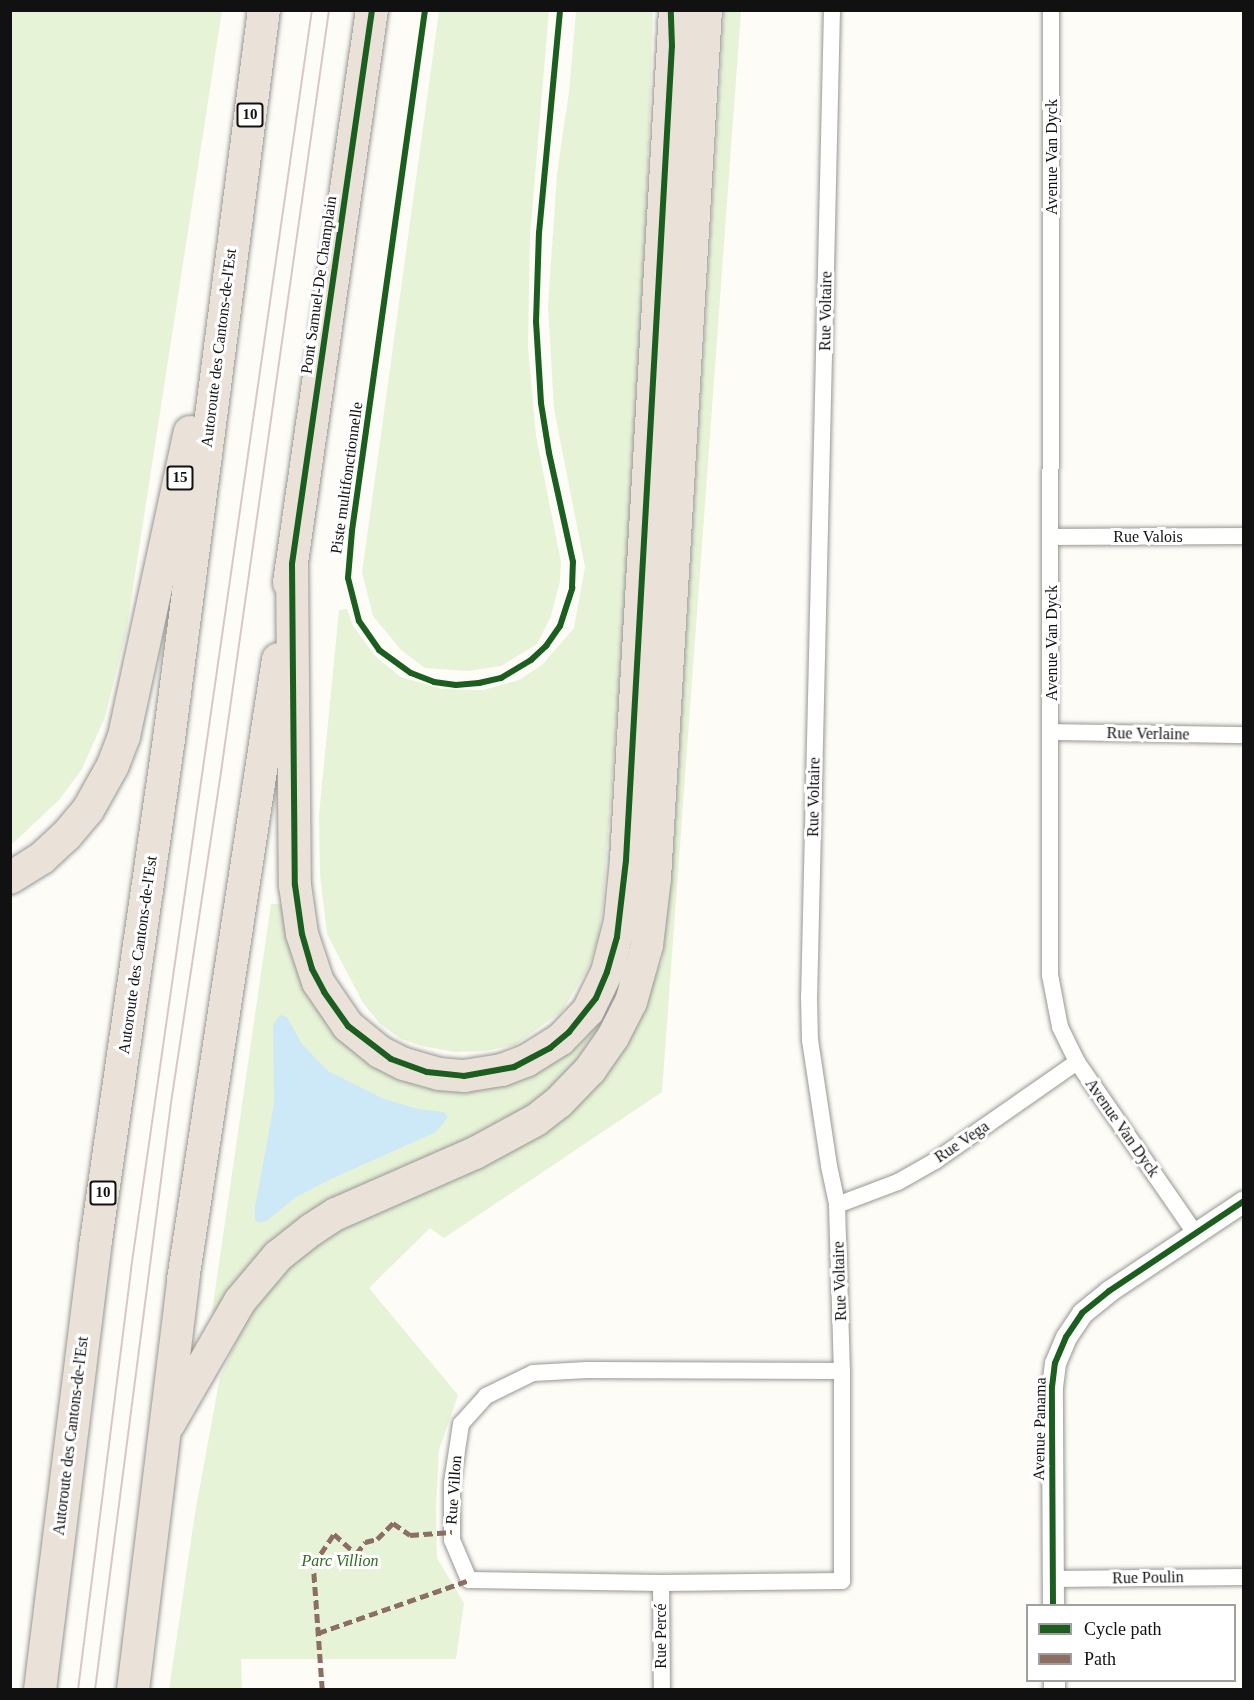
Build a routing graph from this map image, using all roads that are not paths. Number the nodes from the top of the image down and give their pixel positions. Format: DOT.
graph roads {
  1 [pos="264,10"];
  2 [pos="372,10"];
  3 [pos="673,10"];
  4 [pos="706,10"];
  5 [pos="832,10"];
  6 [pos="1052,10"];
  7 [pos="235,220"];
  8 [pos="1244,536"];
  9 [pos="1052,537"];
  10 [pos="292,564"];
  11 [pos="1052,732"];
  12 [pos="1244,735"];
  13 [pos="10,878"];
  14 [pos="1077,1062"];
  15 [pos="1244,1201"];
  16 [pos="837,1205"];
  17 [pos="1195,1233"];
  18 [pos="842,1371"];
  19 [pos="163,1435"];
  20 [pos="1244,1577"];
  21 [pos="1053,1579"];
  22 [pos="842,1581"];
  23 [pos="661,1583"];
  24 [pos="1053,1604"];
  25 [pos="40,1689"];
  26 [pos="133,1689"];
  27 [pos="662,1689"];
  1 -- 7 [label="highway, 10"];
  2 -- 10 [label="highway, Pont Samuel-De Champlain"];
  3 -- 10 [label="highway"];
  4 -- 19 [label="highway"];
  5 -- 16 [label="street, Rue Voltaire"];
  6 -- 9 [label="street, Avenue Van Dyck"];
  7 -- 13 [label="highway, 15"];
  7 -- 25 [label="highway, Autoroute des Cantons-de-l'Est / 10"];
  8 -- 9 [label="street, Rue Valois"];
  9 -- 11 [label="street, Avenue Van Dyck"];
  10 -- 19 [label="highway"];
  11 -- 12 [label="street, Rue Verlaine"];
  11 -- 14 [label="street, Avenue Van Dyck"];
  14 -- 16 [label="street, Rue Vega"];
  14 -- 17 [label="street, Avenue Van Dyck"];
  15 -- 17 [label="street, Avenue Panama"];
  16 -- 18 [label="street, Rue Voltaire"];
  17 -- 21 [label="street, Avenue Panama"];
  18 -- 22 [label="street, Rue Voltaire"];
  18 -- 23 [label="street, Rue Villon"];
  19 -- 26 [label="highway"];
  20 -- 21 [label="street, Rue Poulin"];
  21 -- 24 [label="street, Avenue Panama"];
  22 -- 23 [label="street, Rue Villon"];
  23 -- 27 [label="street, Rue Percé"];
}
